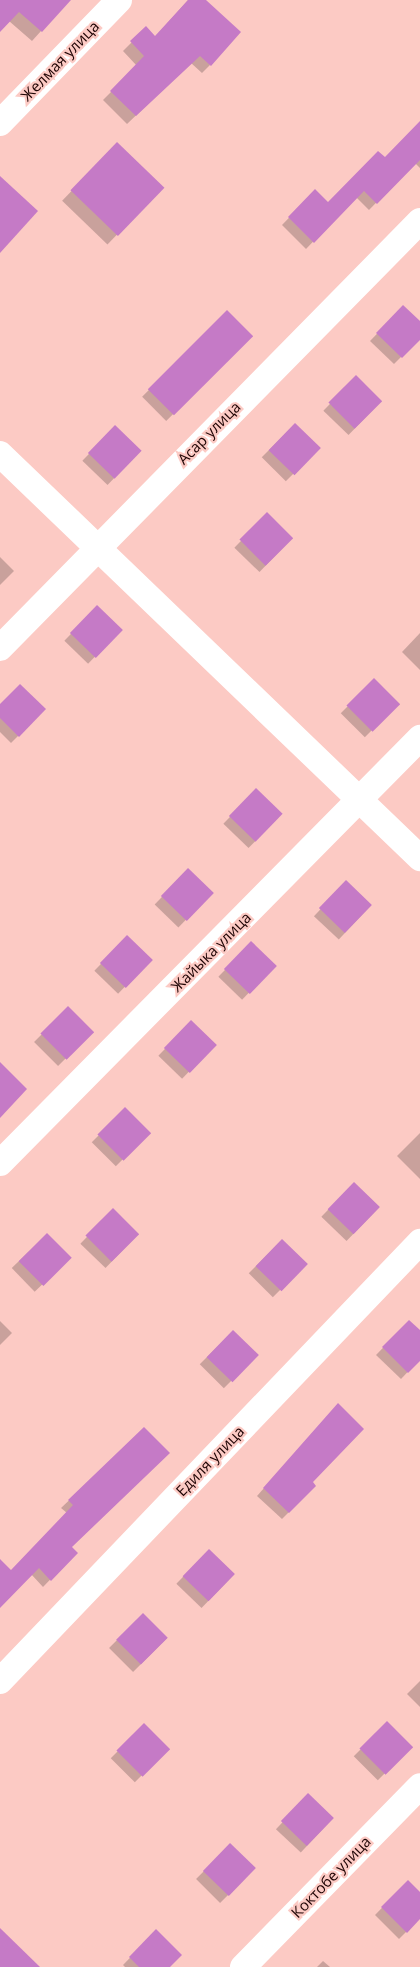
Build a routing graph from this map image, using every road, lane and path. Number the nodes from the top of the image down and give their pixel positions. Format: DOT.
graph roads {
  1 [pos="119,0"];
  2 [pos="0,123"];
  3 [pos="420,220"];
  4 [pos="0,454"];
  5 [pos="97,547"];
  6 [pos="0,648"];
  7 [pos="420,738"];
  8 [pos="362,802"];
  9 [pos="420,858"];
  10 [pos="0,1163"];
  11 [pos="420,1242"];
  12 [pos="0,1681"];
  13 [pos="420,1786"];
  14 [pos="243,1967"];
  1 -- 2 [label="street, Желмая улица"];
  3 -- 5 [label="street, Асар улица"];
  4 -- 5 [label="street"];
  5 -- 6 [label="street, Асар улица"];
  5 -- 8 [label="street"];
  7 -- 8 [label="street, Жайыка улица"];
  8 -- 9 [label="street"];
  8 -- 10 [label="street, Жайыка улица"];
  11 -- 12 [label="street, Едиля улица"];
  13 -- 14 [label="street, Коктобе улица"];
}
